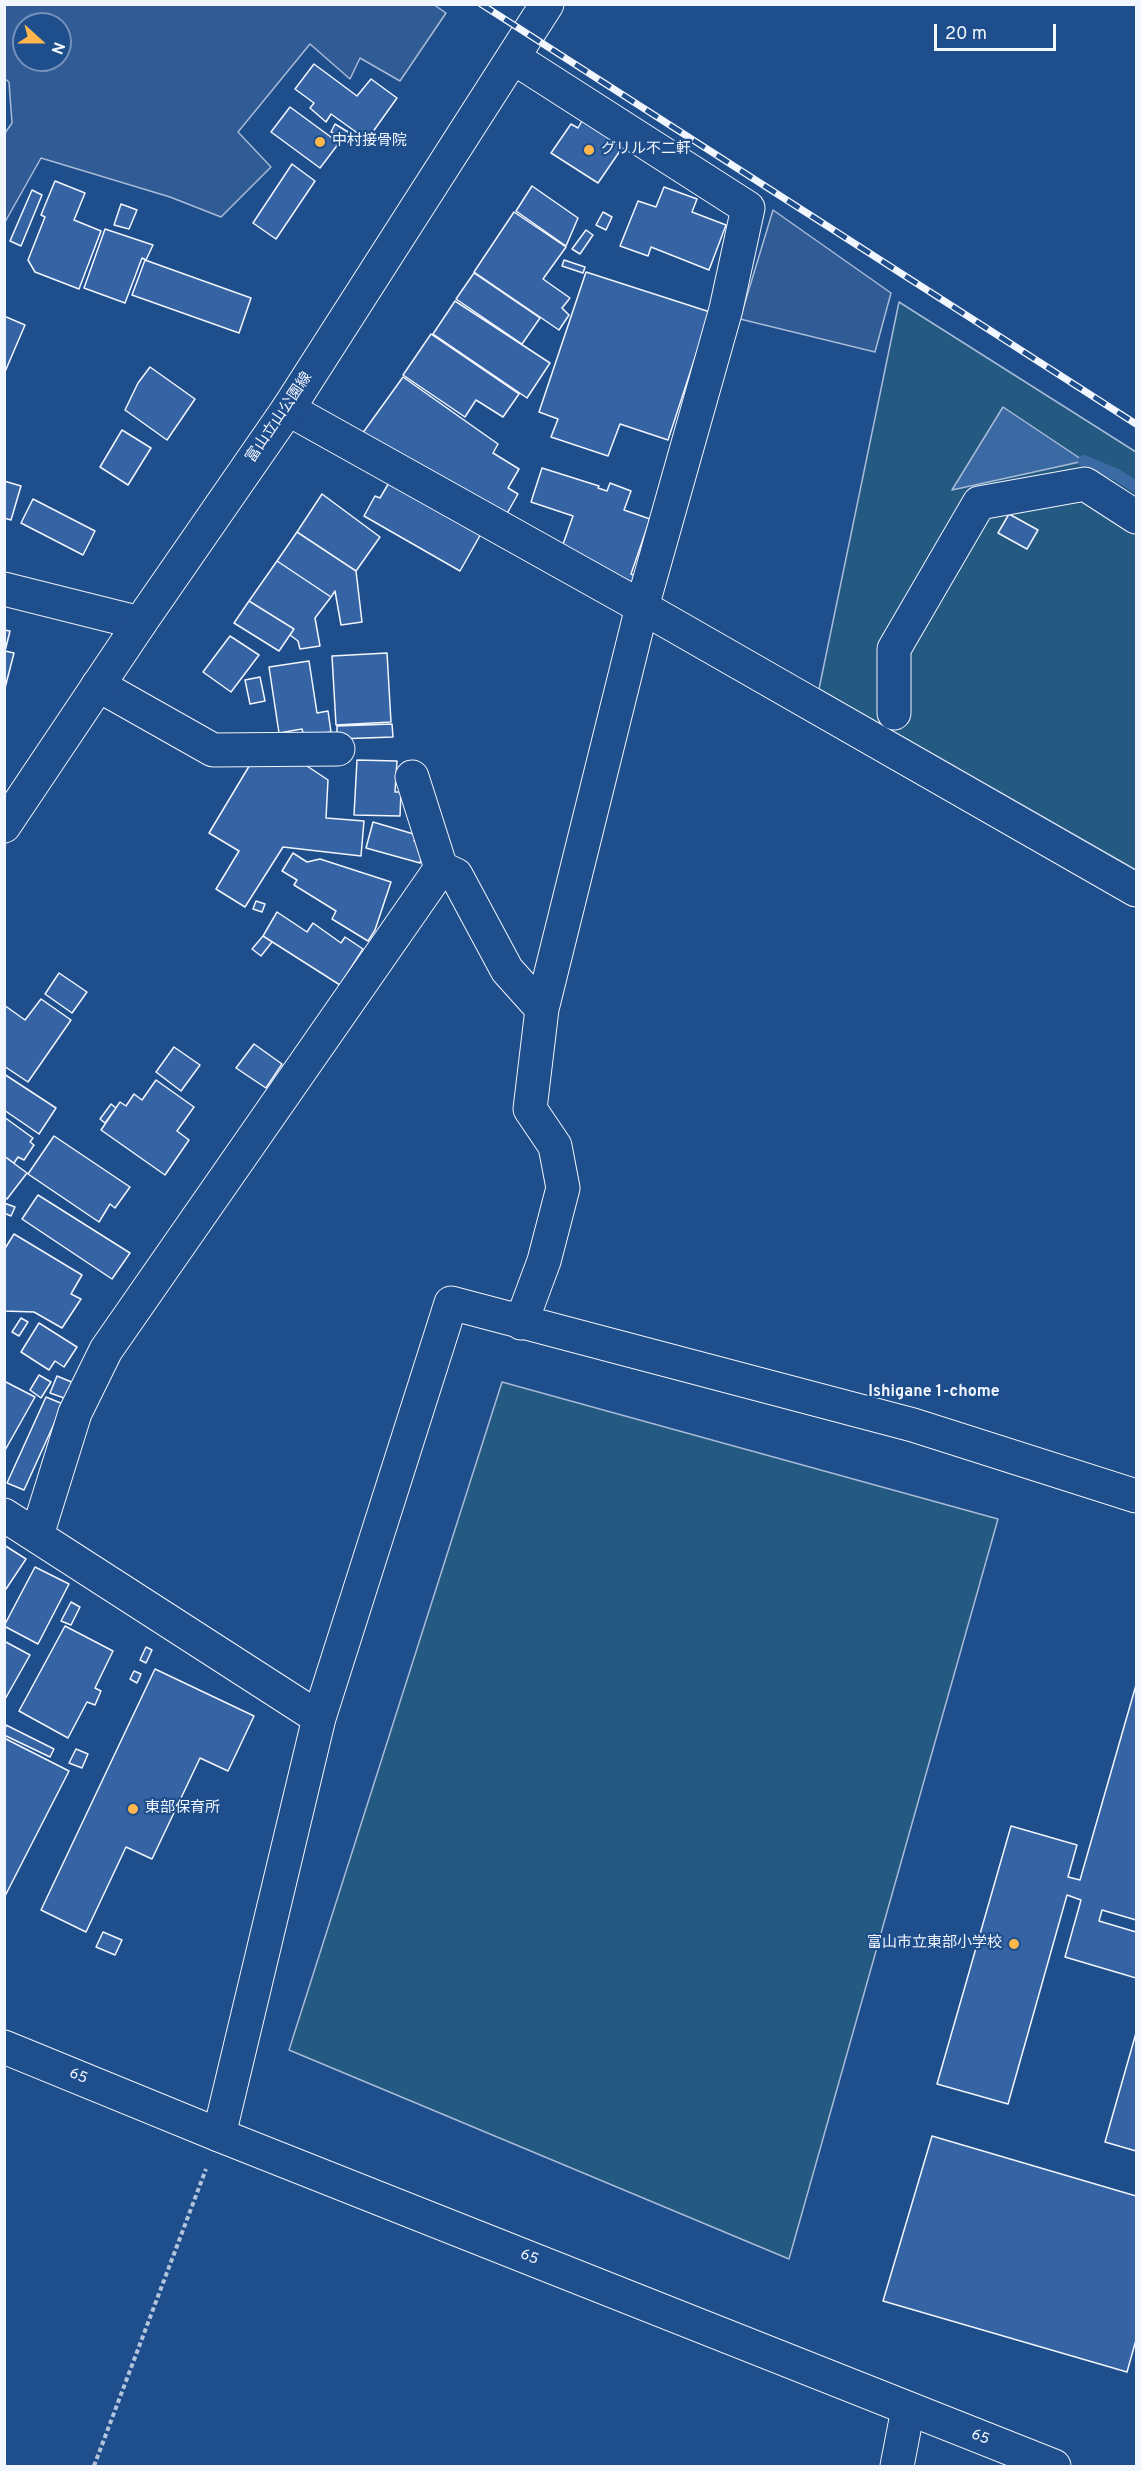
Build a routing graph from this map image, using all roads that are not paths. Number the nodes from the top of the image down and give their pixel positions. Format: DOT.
graph roads {
  1 [pos="547,4"];
  2 [pos="514,58"];
  3 [pos="288,409"];
  4 [pos="1137,517"];
  5 [pos="4,589"];
  6 [pos="642,607"];
  7 [pos="140,622"];
  8 [pos="98,685"];
  9 [pos="894,713"];
  10 [pos="338,749"];
  11 [pos="412,777"];
  12 [pos="4,826"];
  13 [pos="441,868"];
  14 [pos="1137,890"];
  15 [pos="542,1009"];
  16 [pos="521,1323"];
  17 [pos="1137,1496"];
  18 [pos="4,1515"];
  19 [pos="37,1535"];
  20 [pos="319,1718"];
  21 [pos="4,2047"];
  22 [pos="219,2135"];
  23 [pos="908,2409"];
  24 [pos="897,2466"];
  25 [pos="1053,2466"];
  1 -- 2 [label="street, 富山立山公園線"];
  2 -- 3 [label="street, 富山立山公園線"];
  2 -- 6 [label="street"];
  3 -- 6 [label="street"];
  3 -- 7 [label="street, 富山立山公園線"];
  4 -- 9 [label="street"];
  5 -- 7 [label="street"];
  6 -- 14 [label="street"];
  6 -- 15 [label="street"];
  7 -- 8 [label="street, 富山立山公園線"];
  8 -- 10 [label="street"];
  8 -- 12 [label="street, 富山立山公園線"];
  11 -- 13 [label="street"];
  13 -- 15 [label="street"];
  13 -- 19 [label="street"];
  15 -- 16 [label="street"];
  16 -- 17 [label="street"];
  16 -- 20 [label="street"];
  18 -- 19 [label="street"];
  19 -- 20 [label="street"];
  20 -- 22 [label="street"];
  21 -- 22 [label="street, 65 / 65"];
  22 -- 23 [label="street, 65 / 65"];
  23 -- 24 [label="street"];
  23 -- 25 [label="street, 65 / 65"];
}
